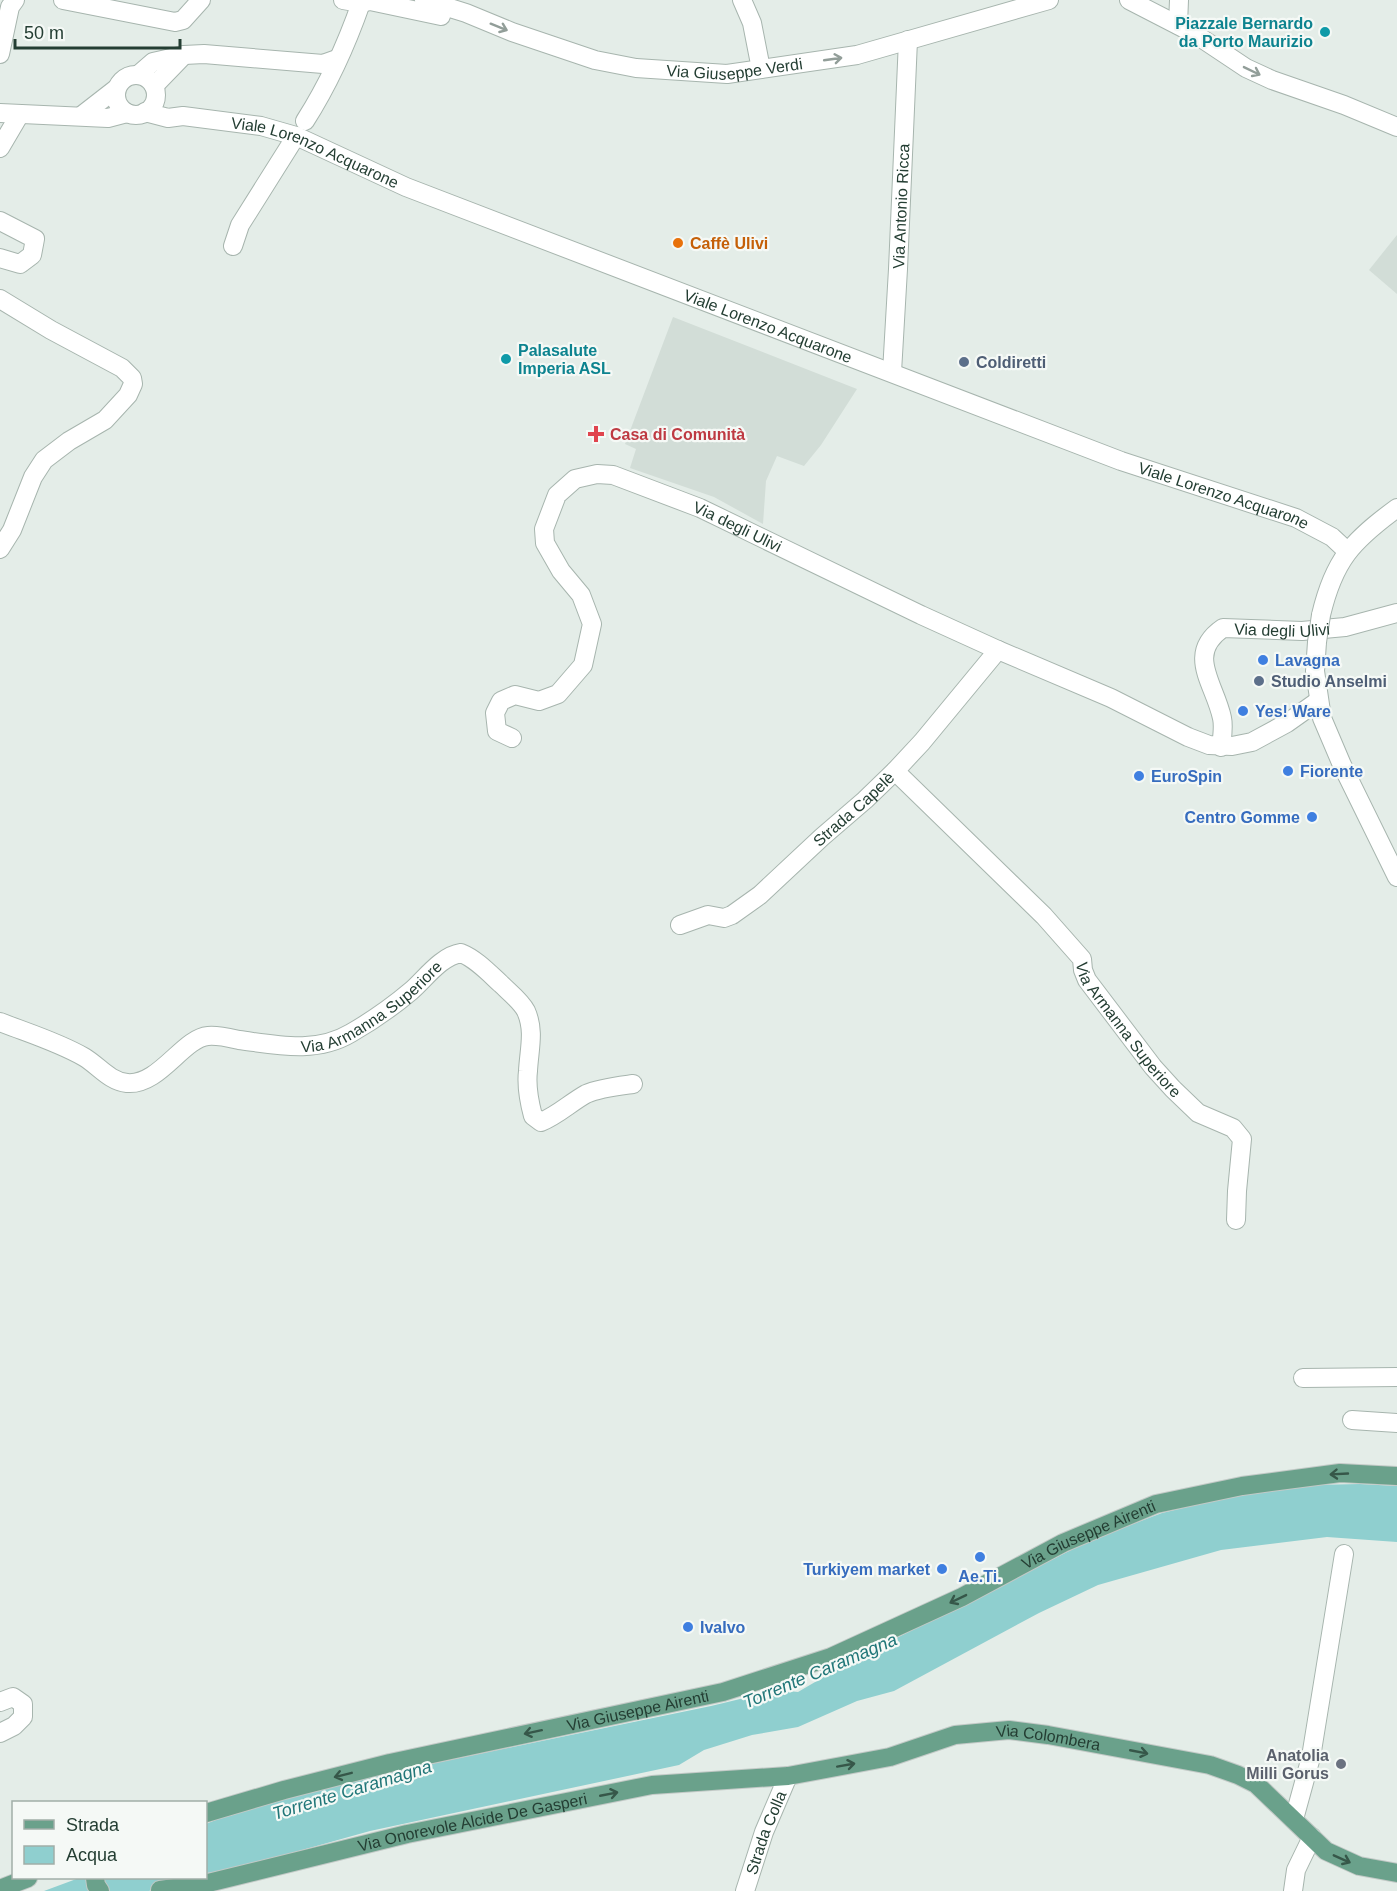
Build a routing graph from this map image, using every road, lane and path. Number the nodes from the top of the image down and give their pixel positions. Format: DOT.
graph roads {
  1 [pos="15,0"];
  2 [pos="63,0"];
  3 [pos="201,0"];
  4 [pos="424,0"];
  5 [pos="742,0"];
  6 [pos="1049,0"];
  7 [pos="1129,0"];
  8 [pos="1179,0"];
  9 [pos="352,2"];
  10 [pos="466,13"];
  11 [pos="1179,25"];
  12 [pos="908,40"];
  13 [pos="0,54"];
  14 [pos="184,55"];
  15 [pos="337,59"];
  16 [pos="761,69"];
  17 [pos="138,75"];
  18 [pos="117,88"];
  19 [pos="155,91"];
  20 [pos="136,112"];
  21 [pos="0,113"];
  22 [pos="20,114"];
  23 [pos="81,116"];
  24 [pos="183,116"];
  25 [pos="1397,128"];
  26 [pos="300,129"];
  27 [pos="0,148"];
  28 [pos="0,221"];
  29 [pos="233,246"];
  30 [pos="0,258"];
  31 [pos="0,299"];
  32 [pos="892,372"];
  33 [pos="1397,508"];
  34 [pos="0,549"];
  35 [pos="1347,551"];
  36 [pos="1397,613"];
  37 [pos="998,650"];
  38 [pos="1318,701"];
  39 [pos="512,738"];
  40 [pos="1221,747"];
  41 [pos="894,771"];
  42 [pos="1397,878"];
  43 [pos="680,925"];
  44 [pos="0,1022"];
  45 [pos="633,1084"];
  46 [pos="1236,1220"];
  47 [pos="1397,1377"];
  48 [pos="1303,1378"];
  49 [pos="1352,1420"];
  50 [pos="1397,1423"];
  51 [pos="1397,1476"];
  52 [pos="1344,1554"];
  53 [pos="0,1702"];
  54 [pos="0,1733"];
  55 [pos="788,1776"];
  56 [pos="207,1813"];
  57 [pos="1294,1819"];
  58 [pos="1312,1837"];
  59 [pos="1397,1873"];
  60 [pos="25,1879"];
  61 [pos="161,1886"];
  62 [pos="0,1889"];
  63 [pos="745,1891"];
  64 [pos="1293,1891"];
  1 -- 13 [label="street"];
  2 -- 3 [label="street"];
  4 -- 10 [label="street, Via Giuseppe Verdi"];
  5 -- 16 [label="street"];
  6 -- 12 [label="street, Via Giuseppe Verdi"];
  7 -- 11 [label="street"];
  8 -- 11 [label="street"];
  9 -- 10 [label="street"];
  9 -- 15 [label="street"];
  10 -- 16 [label="street, Via Giuseppe Verdi, one-way"];
  11 -- 25 [label="street, one-way"];
  16 -- 12 [label="street, Via Giuseppe Verdi, one-way"];
  12 -- 32 [label="street, Via Antonio Ricca"];
  14 -- 15 [label="street"];
  14 -- 17 [label="street"];
  14 -- 19 [label="street"];
  15 -- 26 [label="street"];
  17 -- 18 [label="street"];
  17 -- 19 [label="street"];
  18 -- 20 [label="street"];
  18 -- 23 [label="street"];
  19 -- 20 [label="street"];
  19 -- 24 [label="street"];
  20 -- 23 [label="street, Viale Lorenzo Acquarone"];
  20 -- 24 [label="street, Viale Lorenzo Acquarone"];
  21 -- 22 [label="street, Viale Lorenzo Acquarone"];
  22 -- 23 [label="street, Viale Lorenzo Acquarone"];
  22 -- 27 [label="street"];
  24 -- 26 [label="street, Viale Lorenzo Acquarone"];
  26 -- 29 [label="street"];
  26 -- 32 [label="street, Viale Lorenzo Acquarone"];
  28 -- 30 [label="street"];
  31 -- 34 [label="street"];
  32 -- 35 [label="street, Viale Lorenzo Acquarone"];
  33 -- 35 [label="street"];
  35 -- 38 [label="street, bridge"];
  36 -- 40 [label="street, Via degli Ulivi"];
  37 -- 39 [label="street, Via degli Ulivi"];
  37 -- 40 [label="street, Via degli Ulivi"];
  37 -- 41 [label="street, Strada Capelè"];
  38 -- 40 [label="street, Via degli Ulivi"];
  38 -- 42 [label="street"];
  41 -- 43 [label="street, Strada Capelè"];
  41 -- 46 [label="street, Via Armanna Superiore"];
  44 -- 45 [label="street, Via Armanna Superiore"];
  47 -- 48 [label="street"];
  49 -- 50 [label="street"];
  51 -- 56 [label="main road, Via Giuseppe Airenti, one-way"];
  52 -- 57 [label="street"];
  53 -- 54 [label="street"];
  55 -- 57 [label="main road, Via Colombera, one-way"];
  61 -- 55 [label="main road, Via Onorevole Alcide De Gasperi, one-way"];
  55 -- 63 [label="street, Strada Colla"];
  57 -- 58 [label="main road, Via Colombera"];
  58 -- 59 [label="main road, Via Colombera, one-way"];
  58 -- 64 [label="street"];
  60 -- 62 [label="main road"];
}
